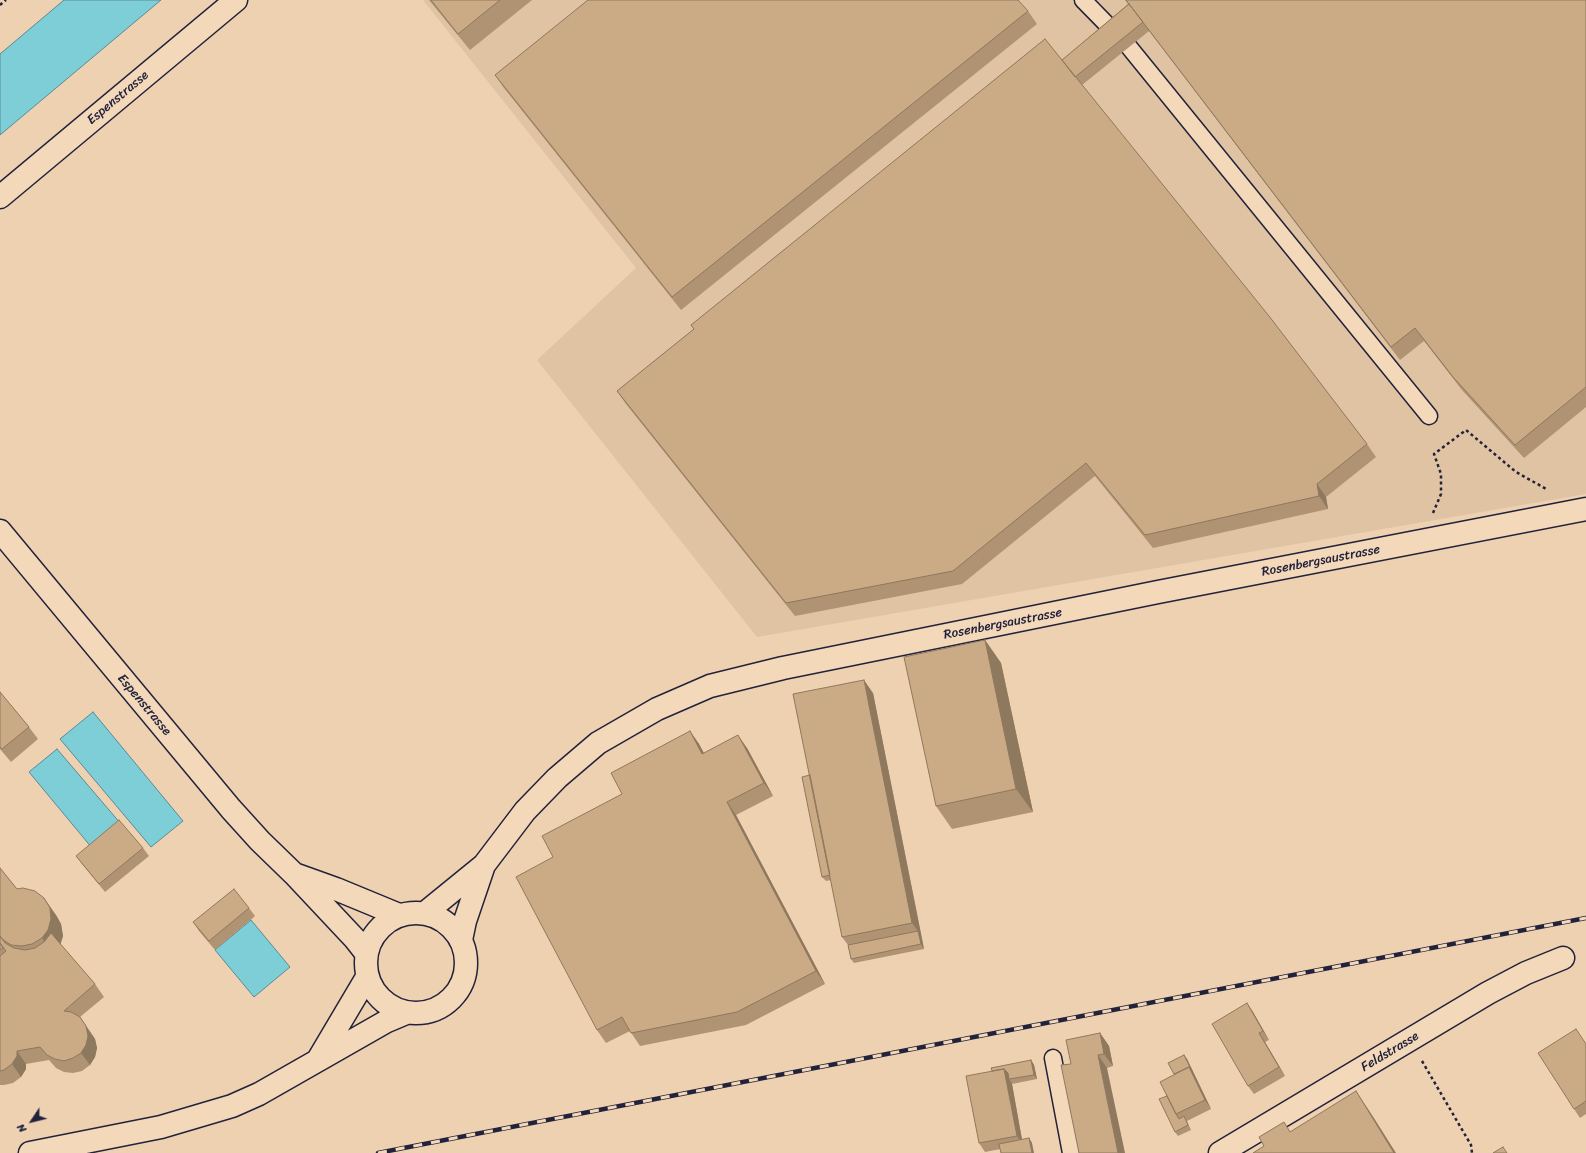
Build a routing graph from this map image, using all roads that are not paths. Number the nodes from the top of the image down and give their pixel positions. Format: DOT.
graph roads {
  1 [pos="236,0"];
  2 [pos="1083,0"];
  3 [pos="0,197"];
  4 [pos="1429,416"];
  5 [pos="1586,509"];
  6 [pos="0,531"];
  7 [pos="484,865"];
  8 [pos="294,874"];
  9 [pos="425,913"];
  10 [pos="399,915"];
  11 [pos="461,940"];
  12 [pos="366,953"];
  13 [pos="1563,958"];
  14 [pos="367,977"];
  15 [pos="406,1013"];
  16 [pos="1053,1058"];
  17 [pos="318,1060"];
  18 [pos="30,1153"];
  19 [pos="1071,1153"];
  20 [pos="1220,1153"];
  1 -- 3 [label="street, Espenstrasse"];
  2 -- 4 [label="lane"];
  5 -- 7 [label="street, Rosenbergsaustrasse"];
  6 -- 8 [label="street, Espenstrasse"];
  7 -- 9 [label="street, Rosenbergsaustrasse"];
  7 -- 11 [label="street, Rosenbergsaustrasse"];
  8 -- 10 [label="street, Espenstrasse"];
  8 -- 12 [label="street, Espenstrasse"];
  9 -- 10 [label="street"];
  9 -- 11 [label="street"];
  10 -- 12 [label="street"];
  11 -- 15 [label="street"];
  12 -- 14 [label="street"];
  13 -- 20 [label="street, Feldstrasse"];
  14 -- 15 [label="street"];
  14 -- 17 [label="street"];
  15 -- 17 [label="street"];
  16 -- 19 [label="lane"];
  17 -- 18 [label="street"];
}
